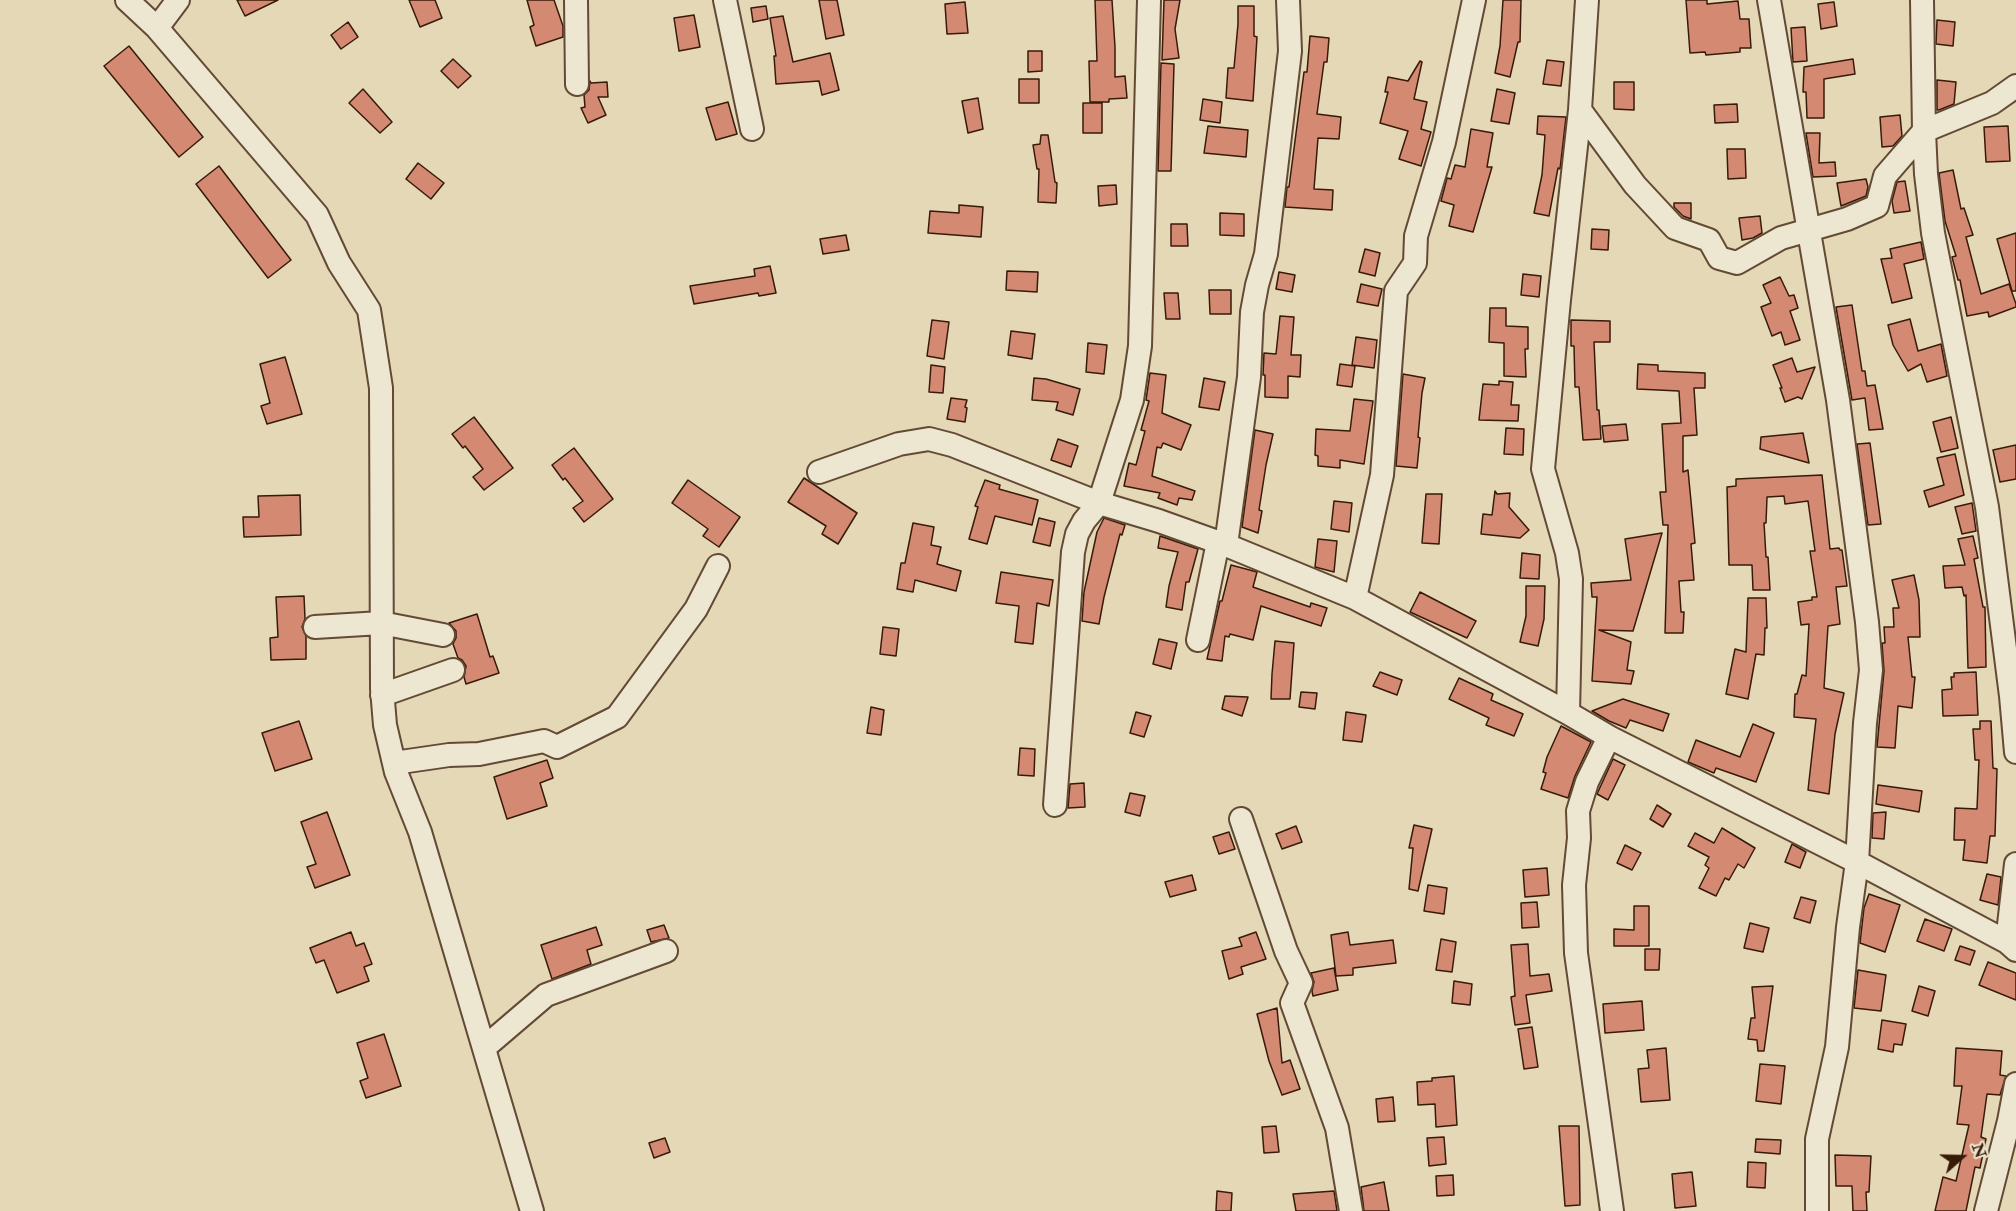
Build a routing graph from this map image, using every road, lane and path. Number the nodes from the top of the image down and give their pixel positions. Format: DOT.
graph roads {
  1 [pos="127,0"];
  2 [pos="178,0"];
  3 [pos="576,0"];
  4 [pos="725,0"];
  5 [pos="1149,0"];
  6 [pos="1288,0"];
  7 [pos="1474,0"];
  8 [pos="1587,0"];
  9 [pos="1769,0"];
  10 [pos="1922,0"];
  11 [pos="157,28"];
  12 [pos="577,84"];
  13 [pos="2016,86"];
  14 [pos="1580,110"];
  15 [pos="752,129"];
  16 [pos="1924,132"];
  17 [pos="1808,229"];
  18 [pos="819,471"];
  19 [pos="1099,503"];
  20 [pos="1222,544"];
  21 [pos="718,566"];
  22 [pos="1355,598"];
  23 [pos="381,623"];
  24 [pos="315,627"];
  25 [pos="443,635"];
  26 [pos="1198,640"];
  27 [pos="453,670"];
  28 [pos="382,695"];
  29 [pos="1568,714"];
  30 [pos="1609,737"];
  31 [pos="2016,752"];
  32 [pos="394,763"];
  33 [pos="1055,805"];
  34 [pos="1241,819"];
  35 [pos="1857,862"];
  36 [pos="2016,864"];
  37 [pos="2011,946"];
  38 [pos="666,951"];
  39 [pos="484,1048"];
  40 [pos="2016,1084"];
  41 [pos="532,1211"];
  42 [pos="1351,1211"];
  43 [pos="1612,1211"];
  44 [pos="1817,1211"];
  45 [pos="1986,1211"];
  1 -- 11 [label="street"];
  2 -- 11 [label="street"];
  3 -- 12 [label="street"];
  4 -- 15 [label="street"];
  5 -- 19 [label="street"];
  6 -- 20 [label="street"];
  7 -- 22 [label="street"];
  8 -- 14 [label="street"];
  9 -- 17 [label="street"];
  10 -- 16 [label="street"];
  11 -- 23 [label="street"];
  13 -- 16 [label="street"];
  14 -- 17 [label="street"];
  14 -- 29 [label="street"];
  16 -- 17 [label="street"];
  16 -- 31 [label="street"];
  17 -- 35 [label="street"];
  18 -- 19 [label="street"];
  19 -- 20 [label="street"];
  19 -- 33 [label="street"];
  20 -- 22 [label="street"];
  20 -- 26 [label="street"];
  21 -- 32 [label="street"];
  22 -- 29 [label="street"];
  23 -- 24 [label="street"];
  23 -- 25 [label="street"];
  23 -- 28 [label="street"];
  27 -- 28 [label="street"];
  28 -- 32 [label="street"];
  29 -- 30 [label="street"];
  30 -- 35 [label="street"];
  30 -- 43 [label="street"];
  32 -- 39 [label="street"];
  34 -- 42 [label="street"];
  35 -- 37 [label="street"];
  35 -- 44 [label="street"];
  36 -- 37 [label="street"];
  38 -- 39 [label="street"];
  39 -- 41 [label="street"];
  40 -- 45 [label="street"];
}
